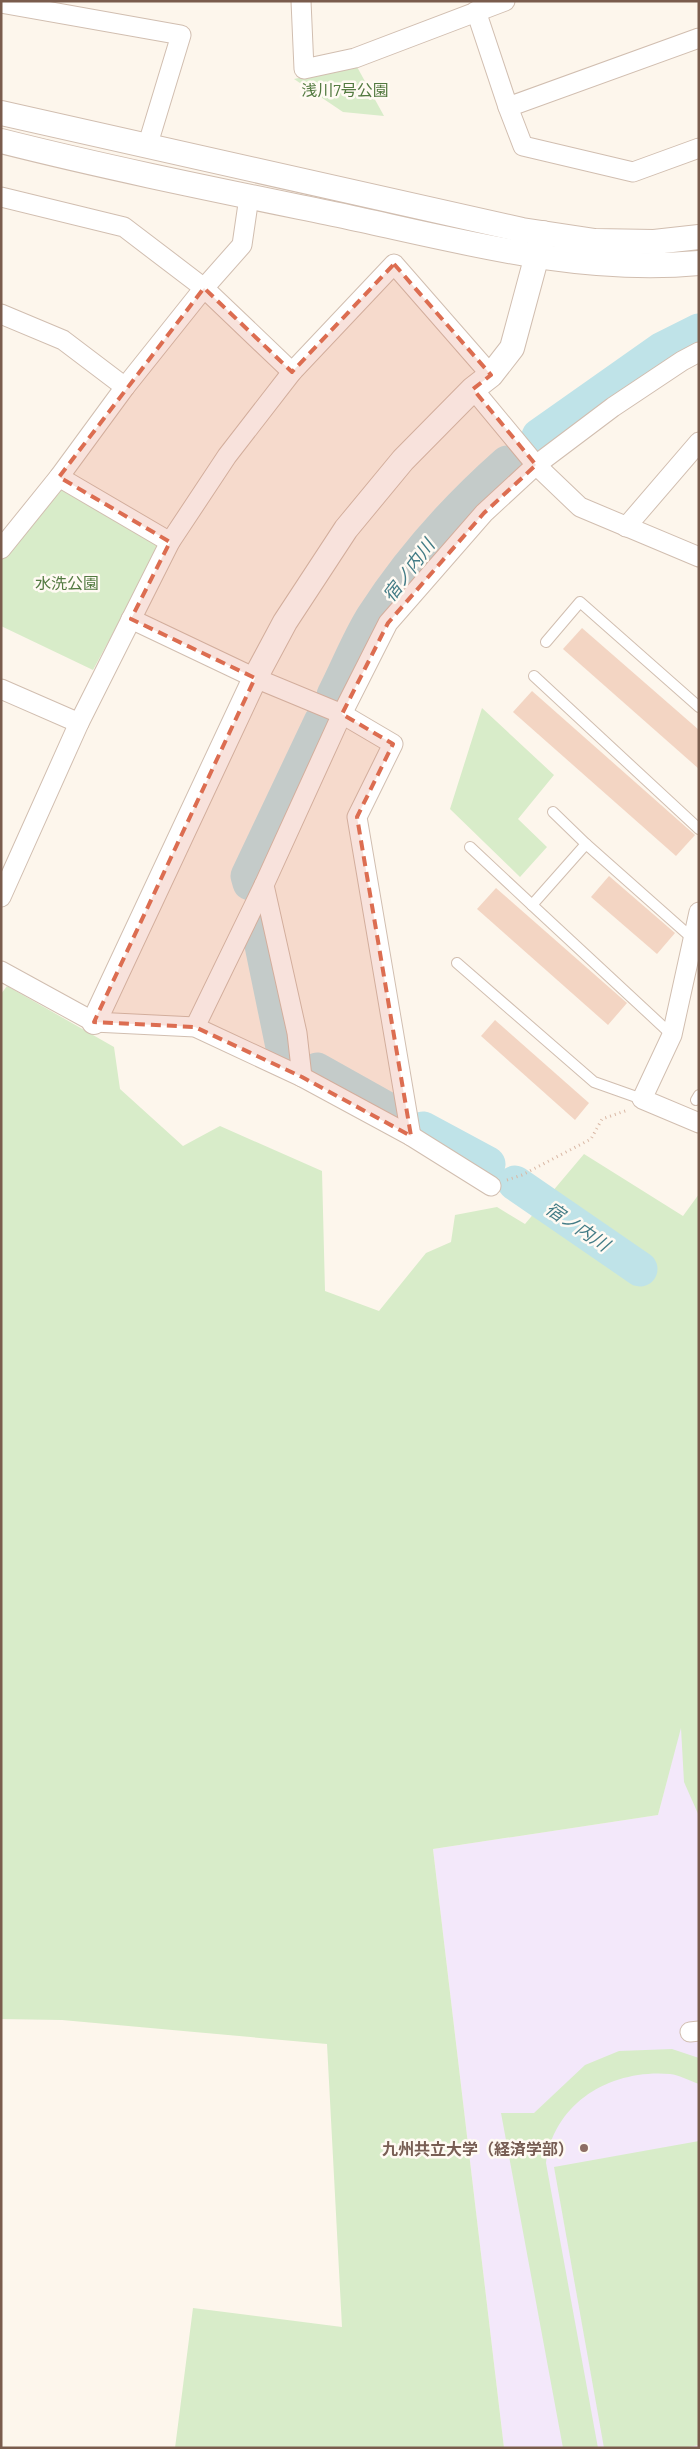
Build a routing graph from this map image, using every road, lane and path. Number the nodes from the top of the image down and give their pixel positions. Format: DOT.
graph roads {
  1 [pos="301,1"];
  2 [pos="505,1"];
  3 [pos="1,3"];
  4 [pos="476,11"];
  5 [pos="699,38"];
  6 [pos="508,107"];
  7 [pos="1,113"];
  8 [pos="1,141"];
  9 [pos="147,147"];
  10 [pos="699,148"];
  11 [pos="1,197"];
  12 [pos="249,197"];
  13 [pos="543,233"];
  14 [pos="699,237"];
  15 [pos="537,256"];
  16 [pos="699,262"];
  17 [pos="204,288"];
  18 [pos="3,317"];
  19 [pos="699,352"];
  20 [pos="292,372"];
  21 [pos="482,382"];
  22 [pos="125,387"];
  23 [pos="699,442"];
  24 [pos="536,466"];
  25 [pos="59,476"];
  26 [pos="626,527"];
  27 [pos="170,542"];
  28 [pos="1,550"];
  29 [pos="699,556"];
  30 [pos="131,619"];
  31 [pos="546,642"];
  32 [pos="534,676"];
  33 [pos="255,678"];
  34 [pos="1,689"];
  35 [pos="699,707"];
  36 [pos="342,714"];
  37 [pos="79,724"];
  38 [pos="553,812"];
  39 [pos="699,829"];
  40 [pos="586,844"];
  41 [pos="470,846"];
  42 [pos="264,885"];
  43 [pos="1,897"];
  44 [pos="532,905"];
  45 [pos="699,912"];
  46 [pos="692,938"];
  47 [pos="457,963"];
  48 [pos="1,971"];
  49 [pos="94,1022"];
  50 [pos="195,1027"];
  51 [pos="672,1034"];
  52 [pos="302,1077"];
  53 [pos="642,1099"];
  54 [pos="699,1122"];
  55 [pos="411,1136"];
  56 [pos="522,1175"];
  57 [pos="491,1186"];
  1 -- 4 [label="street"];
  2 -- 4 [label="street"];
  3 -- 9 [label="street"];
  4 -- 6 [label="street"];
  5 -- 6 [label="street"];
  6 -- 10 [label="street"];
  7 -- 9 [label="street"];
  8 -- 12 [label="street"];
  9 -- 13 [label="street"];
  11 -- 17 [label="street"];
  12 -- 15 [label="street"];
  12 -- 17 [label="street"];
  13 -- 14 [label="street"];
  13 -- 15 [label="street"];
  15 -- 16 [label="street"];
  15 -- 21 [label="street"];
  17 -- 20 [label="street"];
  17 -- 22 [label="street"];
  18 -- 22 [label="street"];
  19 -- 24 [label="street"];
  20 -- 21 [label="street"];
  20 -- 27 [label="street"];
  21 -- 24 [label="street"];
  21 -- 33 [label="street"];
  22 -- 25 [label="street"];
  23 -- 26 [label="street"];
  24 -- 26 [label="street"];
  24 -- 36 [label="street"];
  25 -- 27 [label="street"];
  25 -- 28 [label="street"];
  26 -- 29 [label="street"];
  27 -- 30 [label="street"];
  30 -- 33 [label="street"];
  30 -- 37 [label="street"];
  31 -- 35 [label="lane"];
  32 -- 39 [label="lane"];
  33 -- 36 [label="street"];
  33 -- 49 [label="street"];
  34 -- 37 [label="street"];
  36 -- 42 [label="street"];
  36 -- 55 [label="street"];
  37 -- 43 [label="street"];
  38 -- 40 [label="lane"];
  40 -- 44 [label="lane"];
  40 -- 46 [label="lane"];
  41 -- 44 [label="lane"];
  42 -- 50 [label="street"];
  42 -- 52 [label="street"];
  44 -- 51 [label="lane"];
  45 -- 46 [label="street"];
  46 -- 51 [label="street"];
  47 -- 53 [label="lane"];
  48 -- 49 [label="street"];
  49 -- 50 [label="street"];
  50 -- 52 [label="street"];
  51 -- 53 [label="street"];
  52 -- 55 [label="street"];
  53 -- 54 [label="street"];
  53 -- 56 [label="path"];
  55 -- 57 [label="street"];
}
